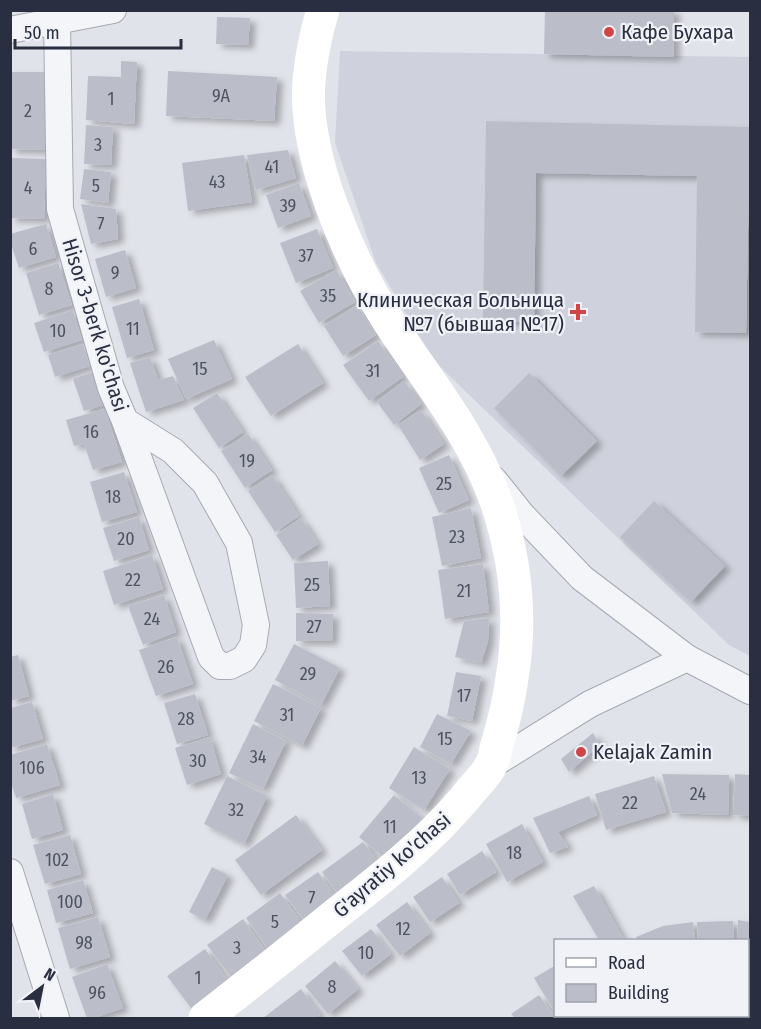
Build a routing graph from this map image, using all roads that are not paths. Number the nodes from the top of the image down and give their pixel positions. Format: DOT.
graph roads {
  1 [pos="113,10"];
  2 [pos="318,19"];
  3 [pos="57,20"];
  4 [pos="10,30"];
  5 [pos="125,421"];
  6 [pos="477,458"];
  7 [pos="687,658"];
  8 [pos="750,691"];
  9 [pos="492,765"];
  10 [pos="10,872"];
  11 [pos="56,1018"];
  12 [pos="205,1018"];
  1 -- 3 [label="street"];
  2 -- 6 [label="main road, G'ayratiy ko'chasi"];
  3 -- 4 [label="street"];
  3 -- 5 [label="street, Hisor 3-berk ko'chasi"];
  5 -- 5 [label="street, Hisor 3-berk ko'chasi"];
  6 -- 7 [label="street, G'ayratiy ko'chasi"];
  6 -- 9 [label="main road, G'ayratiy ko'chasi"];
  7 -- 8 [label="street, G'ayratiy ko'chasi"];
  7 -- 9 [label="street"];
  9 -- 12 [label="main road, G'ayratiy ko'chasi"];
  10 -- 11 [label="street"];
}
